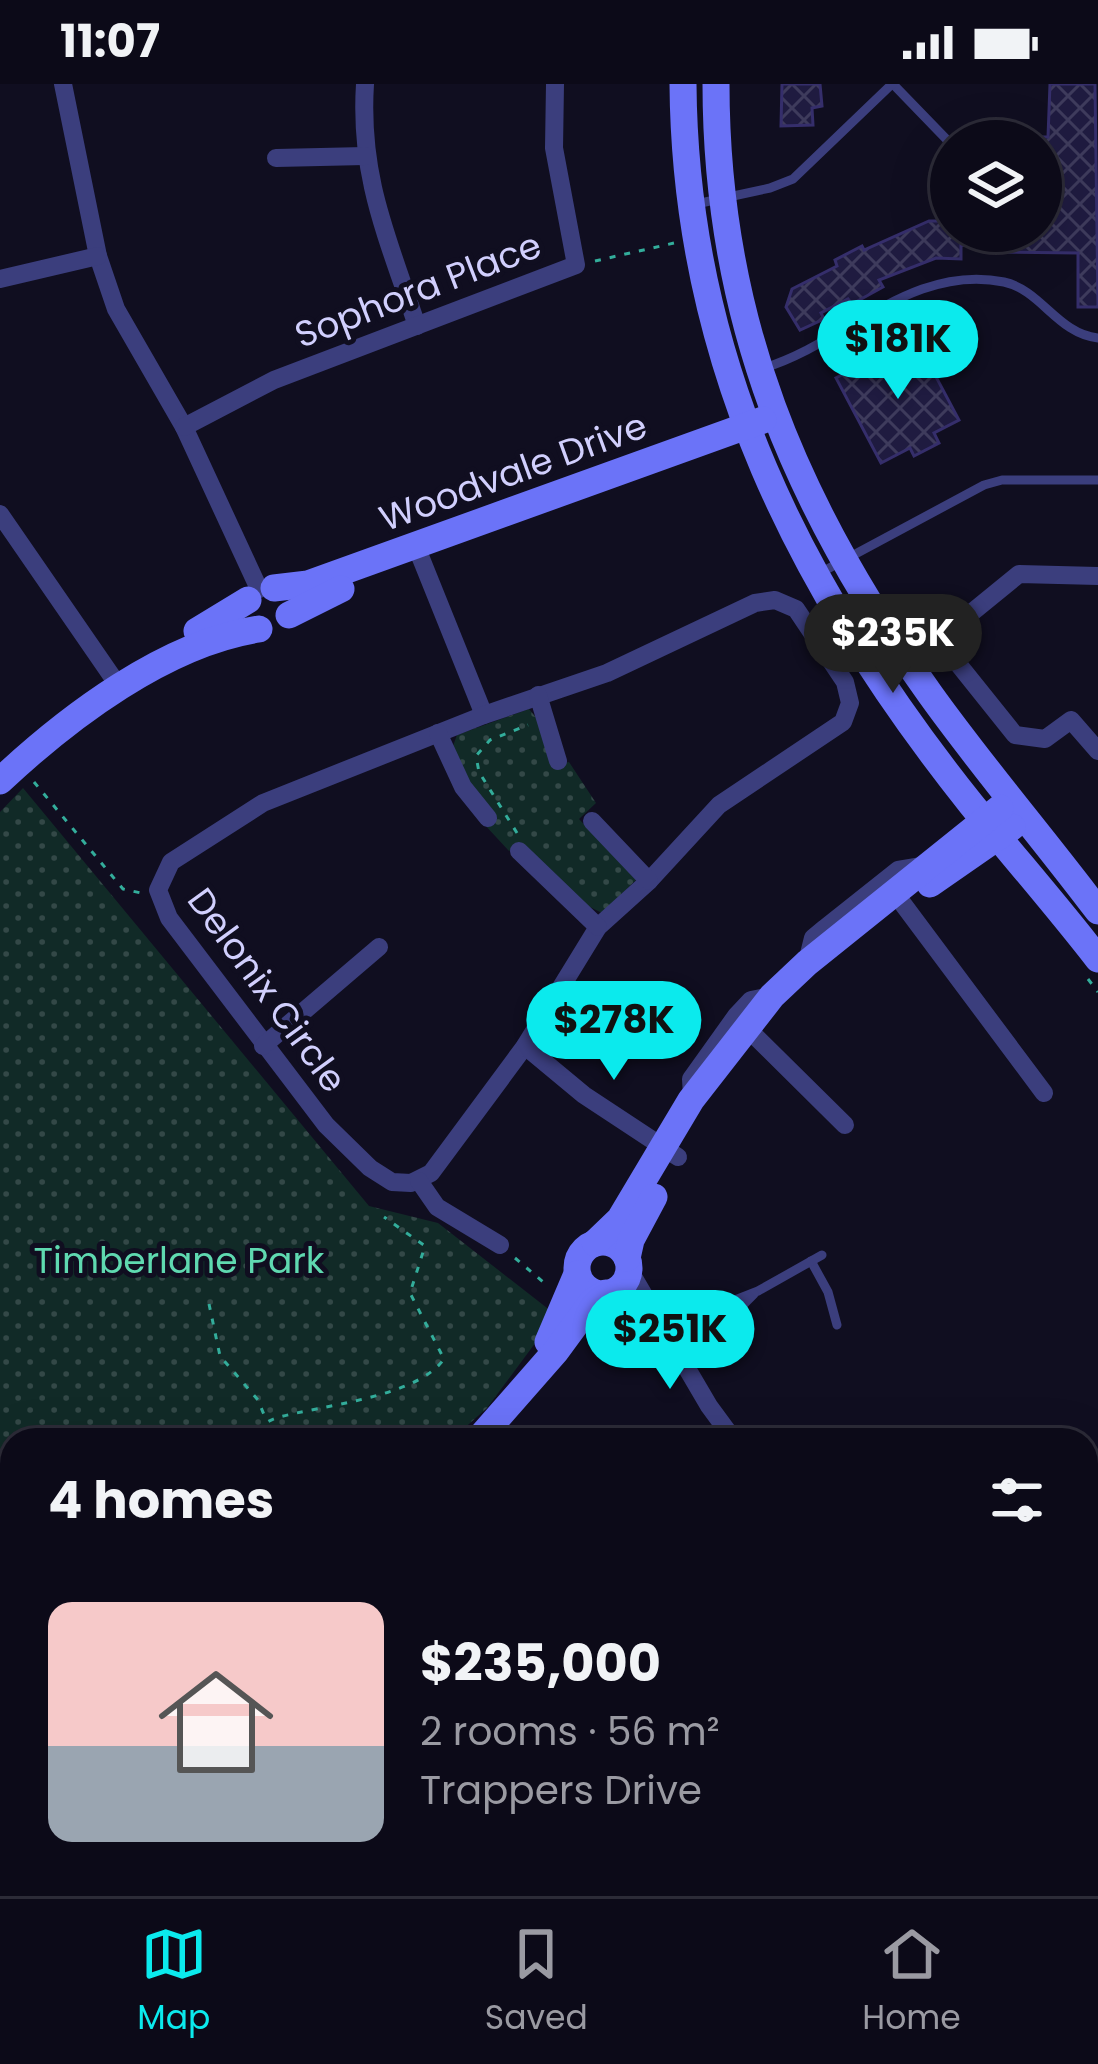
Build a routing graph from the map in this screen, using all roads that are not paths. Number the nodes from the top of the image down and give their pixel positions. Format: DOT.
graph roads {
  1 [pos="63,84"];
  2 [pos="365,84"];
  3 [pos="555,84"];
  4 [pos="683,84"];
  5 [pos="716,84"];
  6 [pos="893,84"];
  7 [pos="930,122"];
  8 [pos="364,156"];
  9 [pos="277,158"];
  10 [pos="722,200"];
  11 [pos="691,205"];
  12 [pos="98,256"];
  13 [pos="0,279"];
  14 [pos="417,326"];
  15 [pos="1098,338"];
  16 [pos="760,370"];
  17 [pos="777,422"];
  18 [pos="184,428"];
  19 [pos="749,432"];
  20 [pos="1098,480"];
  21 [pos="0,514"];
  22 [pos="418,552"];
  23 [pos="843,560"];
  24 [pos="816,575"];
  25 [pos="1098,576"];
  26 [pos="260,592"];
  27 [pos="289,615"];
  28 [pos="260,629"];
  29 [pos="116,682"];
  30 [pos="540,704"];
  31 [pos="484,715"];
  32 [pos="438,733"];
  33 [pos="1098,751"];
  34 [pos="557,761"];
  35 [pos="8,772"];
  36 [pos="1018,809"];
  37 [pos="488,818"];
  38 [pos="592,821"];
  39 [pos="992,827"];
  40 [pos="520,845"];
  41 [pos="932,862"];
  42 [pos="649,881"];
  43 [pos="898,898"];
  44 [pos="1098,910"];
  45 [pos="598,927"];
  46 [pos="379,947"];
  47 [pos="807,963"];
  48 [pos="1092,967"];
  49 [pos="772,996"];
  50 [pos="752,1031"];
  51 [pos="263,1046"];
  52 [pos="525,1046"];
  53 [pos="1044,1093"];
  54 [pos="692,1100"];
  55 [pos="845,1125"];
  56 [pos="671,1153"];
  57 [pos="419,1180"];
  58 [pos="595,1243"];
  59 [pos="500,1245"];
  60 [pos="822,1255"];
  61 [pos="811,1261"];
  62 [pos="619,1278"];
  63 [pos="569,1286"];
  64 [pos="758,1291"];
  65 [pos="837,1325"];
  66 [pos="671,1335"];
  67 [pos="519,1392"];
  68 [pos="488,1428"];
  69 [pos="725,1428"];
  1 -- 12 [label="street"];
  2 -- 8 [label="street"];
  3 -- 14 [label="street, Sophora Place"];
  4 -- 11 [label="street"];
  5 -- 10 [label="street"];
  6 -- 7 [label="lane"];
  6 -- 10 [label="lane"];
  8 -- 9 [label="street"];
  8 -- 14 [label="street"];
  10 -- 11 [label="lane"];
  10 -- 16 [label="street"];
  11 -- 19 [label="street"];
  12 -- 13 [label="street"];
  12 -- 18 [label="street"];
  14 -- 18 [label="street, Sophora Place"];
  15 -- 16 [label="lane"];
  16 -- 17 [label="street"];
  17 -- 19 [label="street, Woodvale Drive"];
  17 -- 23 [label="street"];
  18 -- 26 [label="street"];
  19 -- 22 [label="street, Woodvale Drive"];
  19 -- 24 [label="street"];
  20 -- 23 [label="lane"];
  21 -- 29 [label="street"];
  22 -- 26 [label="street, Woodvale Drive"];
  22 -- 27 [label="street, Woodvale Drive"];
  22 -- 31 [label="street"];
  23 -- 24 [label="lane"];
  23 -- 36 [label="street"];
  24 -- 39 [label="street"];
  25 -- 33 [label="street"];
  26 -- 27 [label="street"];
  26 -- 28 [label="street"];
  26 -- 29 [label="street, Woodvale Drive"];
  27 -- 28 [label="street"];
  28 -- 29 [label="street, Woodvale Drive"];
  29 -- 35 [label="street, Woodvale Drive"];
  30 -- 31 [label="street, Delonix Circle"];
  30 -- 34 [label="street"];
  30 -- 42 [label="street, Delonix Circle"];
  31 -- 32 [label="street, Delonix Circle"];
  32 -- 37 [label="street"];
  32 -- 51 [label="street, Delonix Circle"];
  36 -- 39 [label="street"];
  36 -- 44 [label="street"];
  38 -- 42 [label="street"];
  39 -- 41 [label="street"];
  39 -- 43 [label="street"];
  39 -- 48 [label="street"];
  40 -- 45 [label="street"];
  41 -- 43 [label="street"];
  41 -- 47 [label="street"];
  42 -- 45 [label="street, Delonix Circle"];
  43 -- 47 [label="street"];
  43 -- 50 [label="street"];
  43 -- 53 [label="street"];
  45 -- 52 [label="street, Delonix Circle"];
  46 -- 51 [label="street"];
  47 -- 49 [label="street"];
  49 -- 50 [label="street"];
  49 -- 54 [label="street"];
  50 -- 54 [label="street"];
  50 -- 55 [label="street"];
  50 -- 56 [label="street"];
  51 -- 57 [label="street, Delonix Circle"];
  52 -- 56 [label="street"];
  52 -- 57 [label="street, Delonix Circle"];
  54 -- 56 [label="street"];
  56 -- 58 [label="street"];
  56 -- 62 [label="street"];
  57 -- 59 [label="street, Delonix Circle"];
  58 -- 62 [label="street"];
  58 -- 63 [label="street"];
  60 -- 61 [label="lane"];
  61 -- 64 [label="lane"];
  61 -- 65 [label="lane"];
  62 -- 63 [label="street"];
  62 -- 66 [label="street"];
  62 -- 67 [label="street"];
  63 -- 67 [label="street"];
  64 -- 66 [label="lane"];
  64 -- 66 [label="lane"];
  66 -- 69 [label="street"];
  67 -- 68 [label="street"];
}
